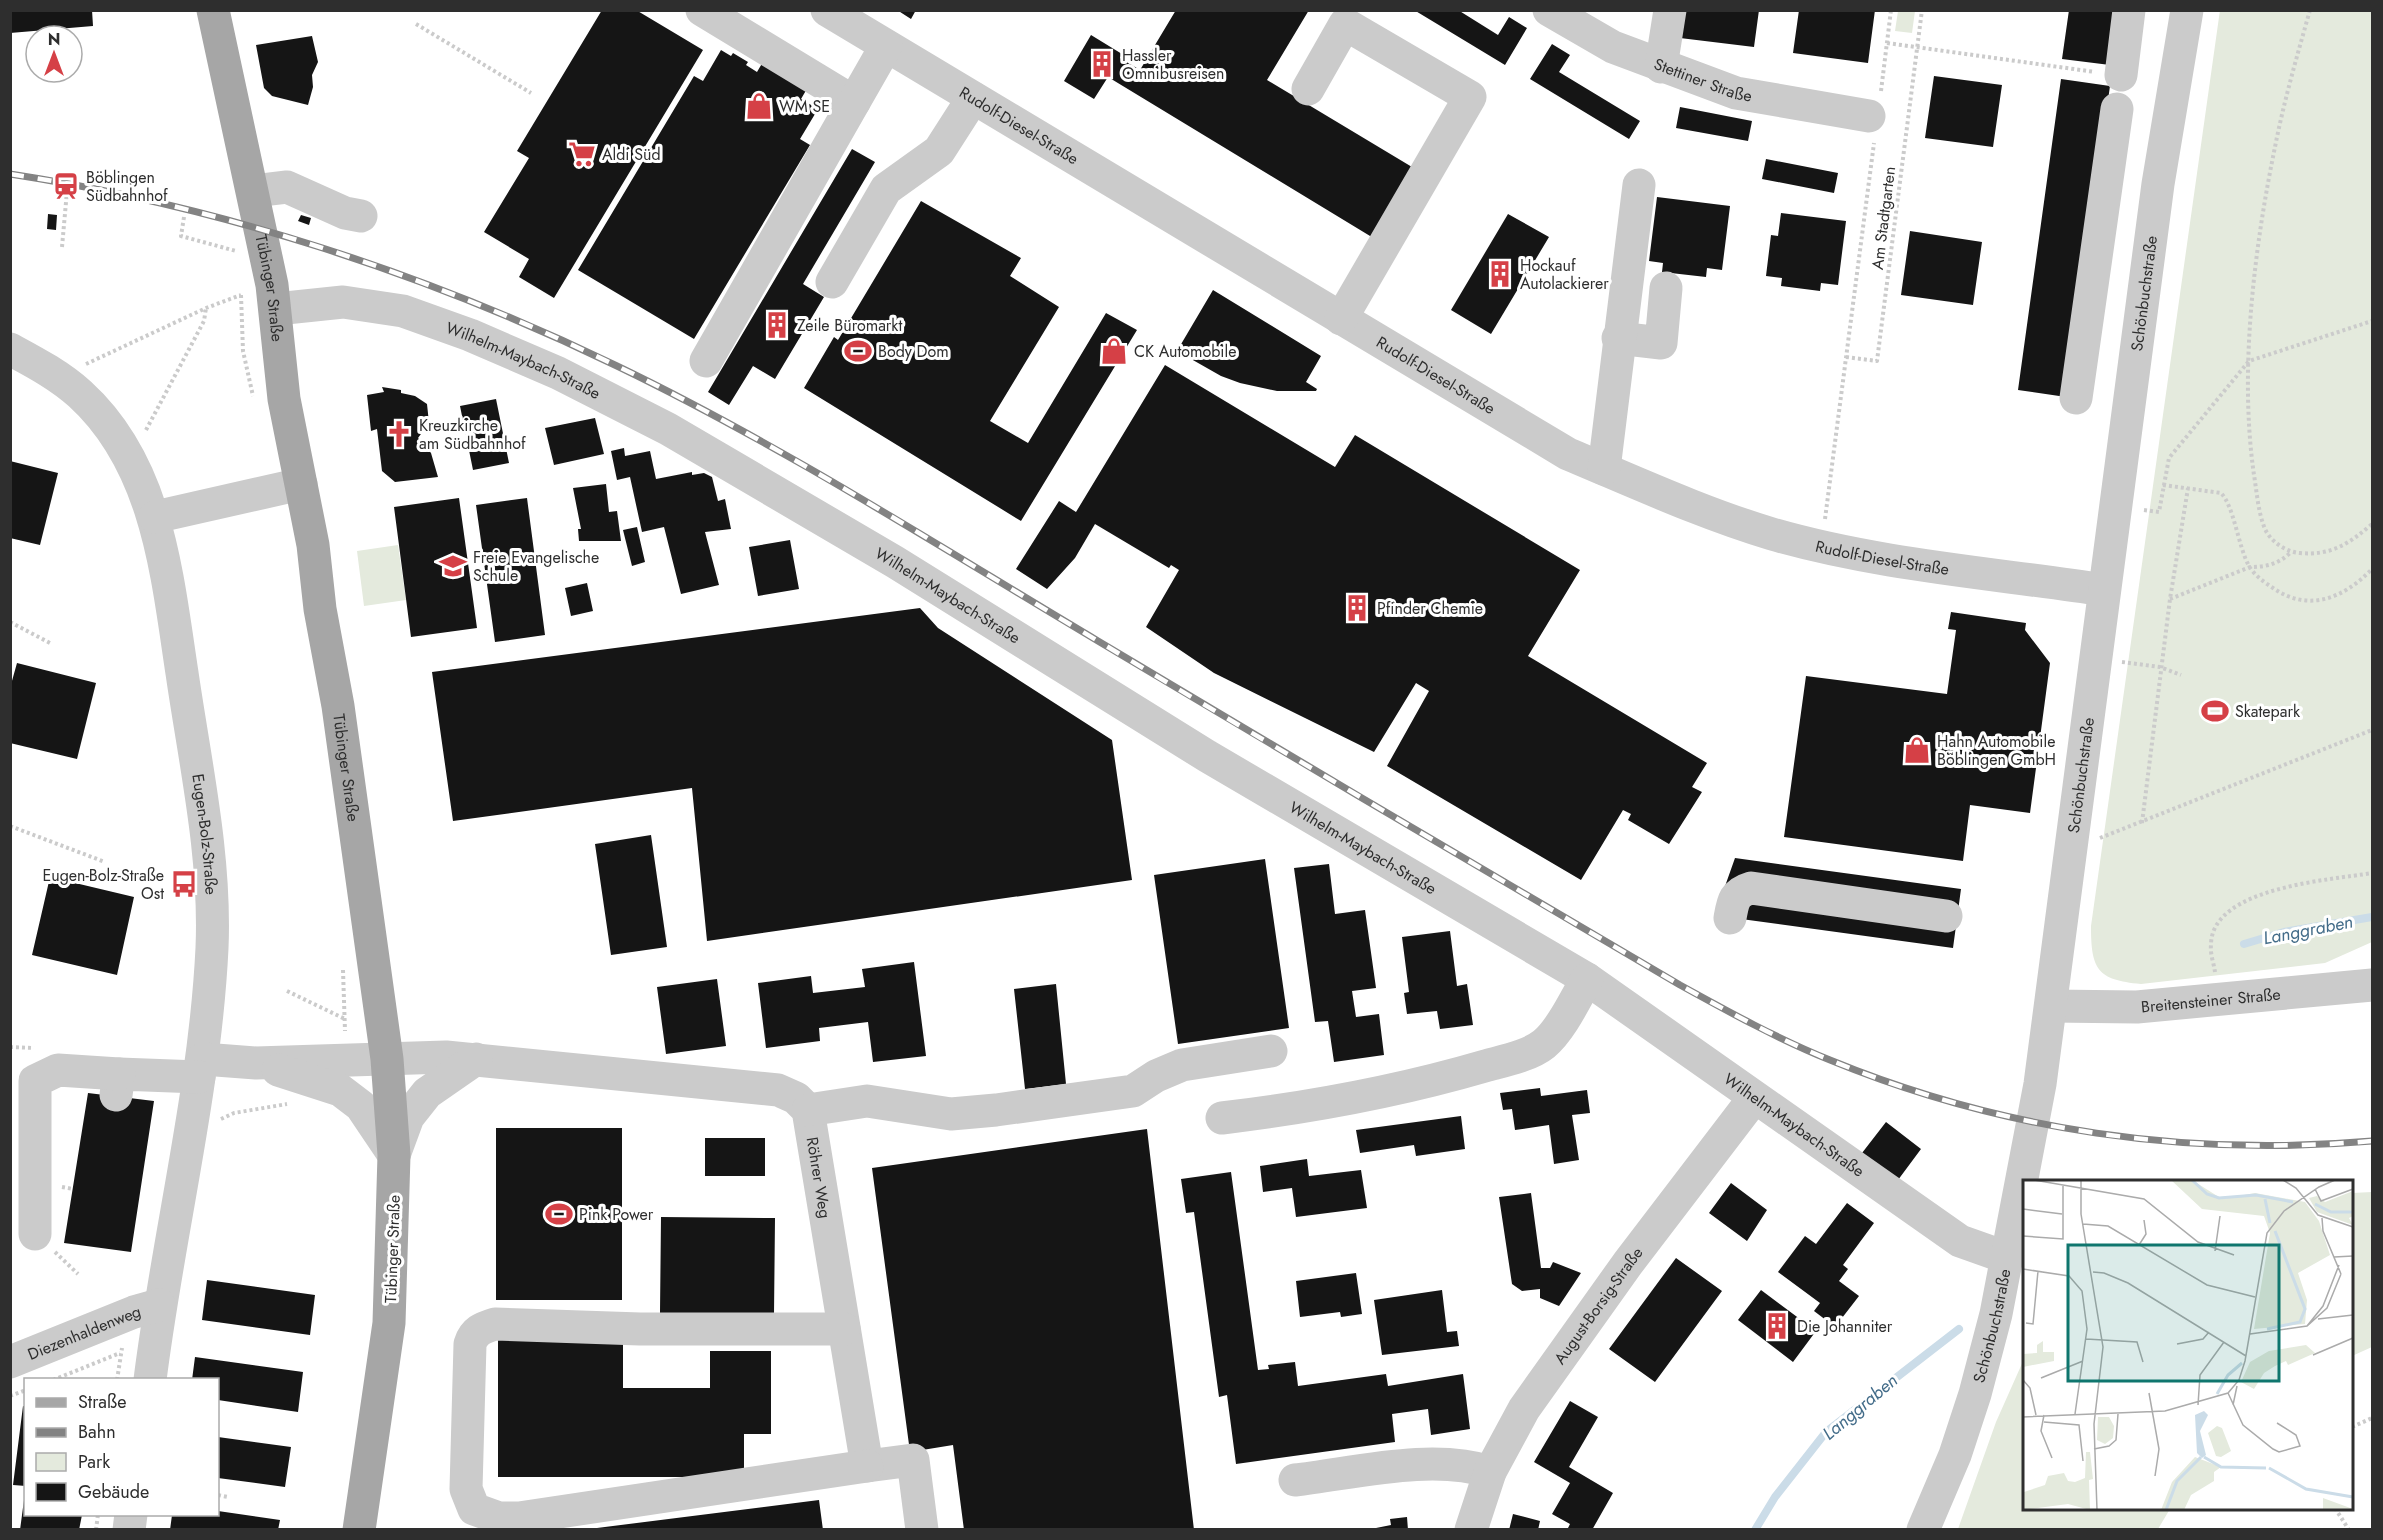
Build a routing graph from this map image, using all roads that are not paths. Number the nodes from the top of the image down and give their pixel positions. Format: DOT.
graph roads {
  1 [pos="213,10"];
  2 [pos="702,10"];
  3 [pos="827,10"];
  4 [pos="1549,10"];
  5 [pos="1670,10"];
  6 [pos="2129,10"];
  7 [pos="2187,10"];
  8 [pos="886,46"];
  9 [pos="1661,67"];
  10 [pos="2121,75"];
  11 [pos="1308,89"];
  12 [pos="973,98"];
  13 [pos="854,102"];
  14 [pos="2117,109"];
  15 [pos="1874,117"];
  16 [pos="2108,178"];
  17 [pos="2158,184"];
  18 [pos="1639,185"];
  19 [pos="253,191"];
  20 [pos="361,216"];
  21 [pos="832,282"];
  22 [pos="1666,288"];
  23 [pos="276,309"];
  24 [pos="1341,319"];
  25 [pos="1618,338"];
  26 [pos="10,349"];
  27 [pos="706,361"];
  28 [pos="2076,398"];
  29 [pos="1604,469"];
  30 [pos="301,484"];
  31 [pos="154,517"];
  32 [pos="2104,590"];
  33 [pos="1947,916"];
  34 [pos="1730,918"];
  35 [pos="1587,980"];
  36 [pos="2373,985"];
  37 [pos="2050,1006"];
  38 [pos="1271,1051"];
  39 [pos="387,1059"];
  40 [pos="476,1059"];
  41 [pos="256,1063"];
  42 [pos="201,1068"];
  43 [pos="1754,1098"];
  44 [pos="808,1110"];
  45 [pos="1222,1118"];
  46 [pos="394,1155"];
  47 [pos="34,1234"];
  48 [pos="2008,1258"];
  49 [pos="159,1305"];
  50 [pos="843,1323"];
  51 [pos="30,1365"];
  52 [pos="150,1378"];
  53 [pos="867,1466"];
  54 [pos="1490,1472"];
  55 [pos="1295,1480"];
  56 [pos="358,1530"];
  57 [pos="922,1530"];
  58 [pos="1471,1530"];
  59 [pos="1923,1530"];
  1 -- 19 [label="main road, Tübinger Straße"];
  2 -- 13 [label="street"];
  3 -- 8 [label="street, Rudolf-Diesel-Straße"];
  4 -- 9 [label="street, Stettiner Straße"];
  5 -- 9 [label="street"];
  6 -- 10 [label="street"];
  7 -- 17 [label="street, Schönbuchstraße"];
  8 -- 12 [label="street, Rudolf-Diesel-Straße"];
  8 -- 13 [label="street"];
  9 -- 15 [label="street, Stettiner Straße"];
  11 -- 24 [label="street"];
  12 -- 21 [label="street"];
  12 -- 24 [label="street, Rudolf-Diesel-Straße"];
  13 -- 27 [label="street"];
  14 -- 16 [label="street"];
  16 -- 17 [label="street"];
  16 -- 28 [label="street"];
  17 -- 32 [label="street, Schönbuchstraße"];
  18 -- 25 [label="street"];
  19 -- 20 [label="street"];
  19 -- 23 [label="main road, Tübinger Straße"];
  22 -- 25 [label="street"];
  23 -- 30 [label="main road, Tübinger Straße"];
  23 -- 35 [label="street, Wilhelm-Maybach-Straße"];
  24 -- 29 [label="street, Rudolf-Diesel-Straße"];
  25 -- 29 [label="street"];
  26 -- 31 [label="street, Eugen-Bolz-Straße"];
  29 -- 32 [label="street, Rudolf-Diesel-Straße"];
  30 -- 31 [label="street"];
  30 -- 39 [label="main road, Tübinger Straße"];
  31 -- 42 [label="street, Eugen-Bolz-Straße"];
  32 -- 37 [label="street, Schönbuchstraße"];
  33 -- 34 [label="street"];
  35 -- 43 [label="street, Wilhelm-Maybach-Straße"];
  35 -- 45 [label="street"];
  36 -- 37 [label="street, Breitensteiner Straße"];
  37 -- 48 [label="street, Schönbuchstraße"];
  38 -- 44 [label="street"];
  39 -- 40 [label="street"];
  39 -- 41 [label="street"];
  39 -- 46 [label="main road, Tübinger Straße"];
  40 -- 44 [label="street"];
  40 -- 46 [label="street"];
  41 -- 42 [label="street"];
  41 -- 46 [label="street"];
  42 -- 47 [label="street"];
  42 -- 49 [label="street, Eugen-Bolz-Straße"];
  43 -- 48 [label="street, Wilhelm-Maybach-Straße"];
  43 -- 54 [label="street, August-Borsig-Straße"];
  44 -- 50 [label="street, Röhrer Weg"];
  46 -- 56 [label="main road, Tübinger Straße"];
  48 -- 59 [label="street, Schönbuchstraße"];
  49 -- 51 [label="street, Diezenhaldenweg"];
  49 -- 52 [label="street, Eugen-Bolz-Straße"];
  50 -- 53 [label="street, Röhrer Weg"];
  50 -- 53 [label="street"];
  53 -- 57 [label="street"];
  54 -- 55 [label="street"];
  54 -- 58 [label="street, August-Borsig-Straße"];
}
